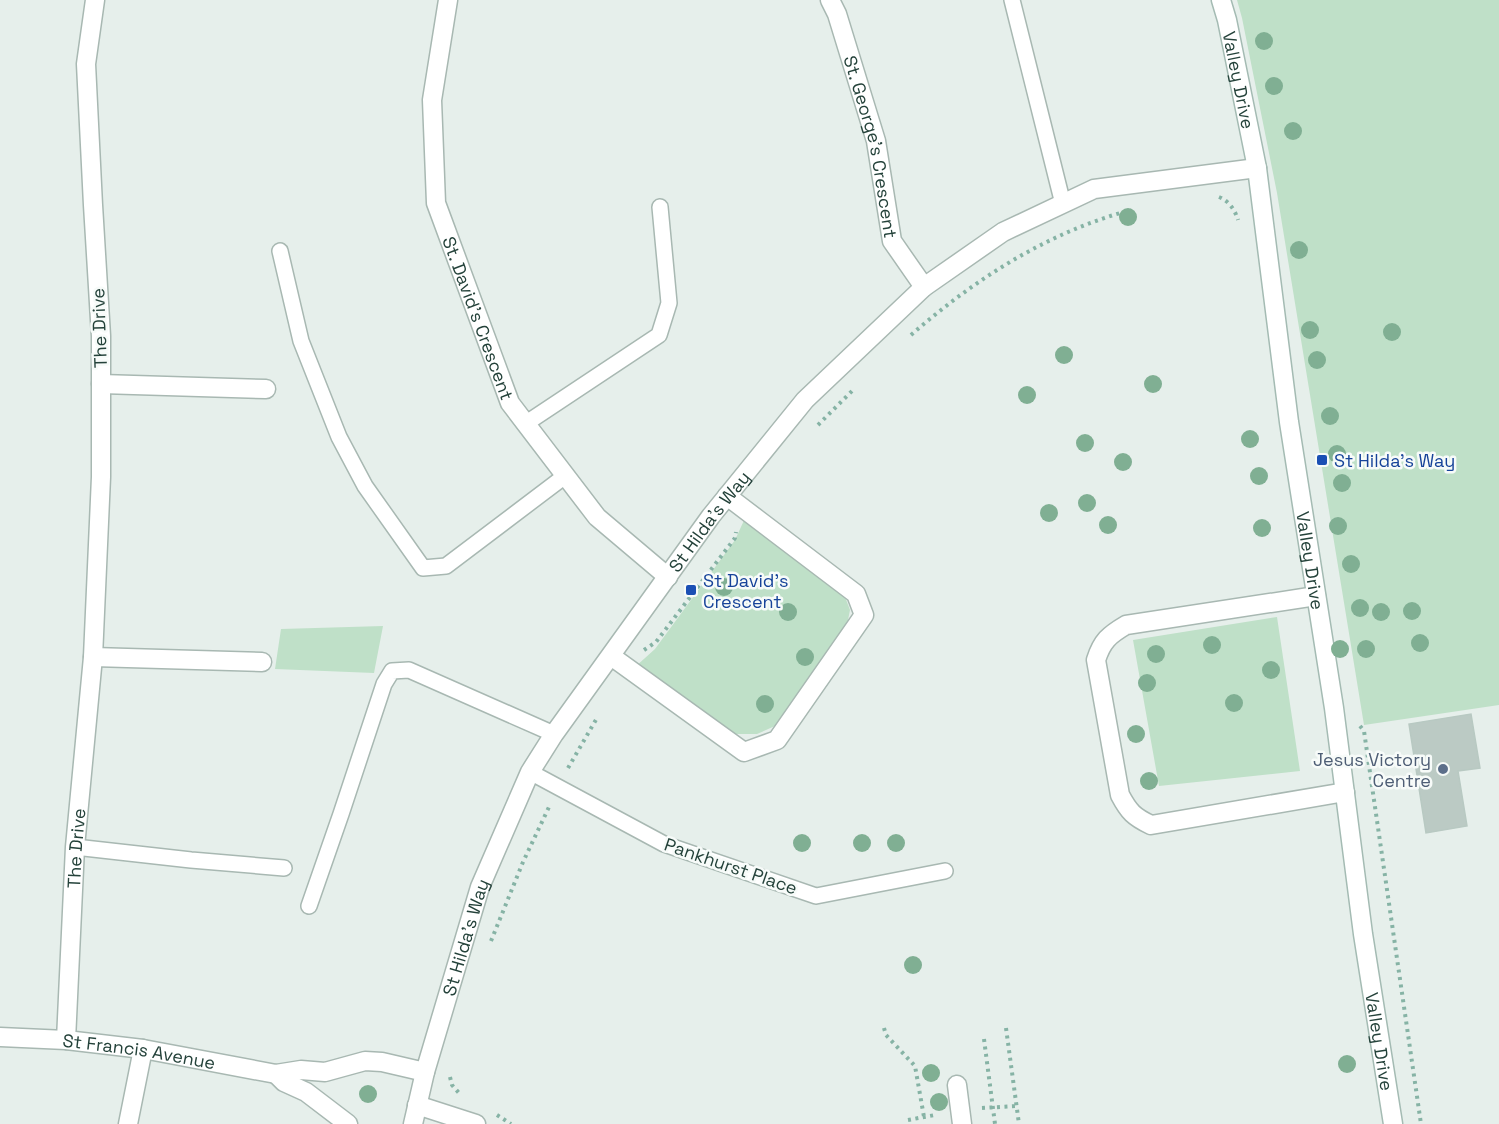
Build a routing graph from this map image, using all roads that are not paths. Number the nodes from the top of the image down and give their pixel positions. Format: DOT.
graph roads {
  1 [pos="95,0"];
  2 [pos="448,0"];
  3 [pos="830,0"];
  4 [pos="1012,0"];
  5 [pos="1221,0"];
  6 [pos="1257,168"];
  7 [pos="1063,204"];
  8 [pos="660,207"];
  9 [pos="280,251"];
  10 [pos="924,287"];
  11 [pos="101,384"];
  12 [pos="266,389"];
  13 [pos="525,424"];
  14 [pos="566,476"];
  15 [pos="727,496"];
  16 [pos="668,577"];
  17 [pos="1316,596"];
  18 [pos="611,656"];
  19 [pos="93,657"];
  20 [pos="262,662"];
  21 [pos="554,734"];
  22 [pos="530,772"];
  23 [pos="1345,792"];
  24 [pos="75,847"];
  25 [pos="284,868"];
  26 [pos="945,871"];
  27 [pos="309,906"];
  28 [pos="0,1037"];
  29 [pos="66,1040"];
  30 [pos="143,1049"];
  31 [pos="426,1072"];
  32 [pos="276,1074"];
  33 [pos="957,1085"];
  34 [pos="417,1105"];
  35 [pos="128,1124"];
  36 [pos="348,1124"];
  37 [pos="413,1124"];
  38 [pos="476,1124"];
  39 [pos="962,1124"];
  40 [pos="1393,1124"];
  1 -- 11 [label="street, The Drive"];
  2 -- 13 [label="street, St. David's Crescent"];
  3 -- 10 [label="street, St. George's Crescent"];
  4 -- 7 [label="lane"];
  5 -- 6 [label="street, Valley Drive"];
  6 -- 7 [label="street, St Hilda's Way"];
  6 -- 17 [label="street, Valley Drive"];
  7 -- 10 [label="street, St Hilda's Way"];
  8 -- 13 [label="lane"];
  9 -- 14 [label="lane"];
  10 -- 15 [label="street, St Hilda's Way"];
  11 -- 12 [label="street"];
  11 -- 19 [label="street, The Drive"];
  13 -- 14 [label="street, St. David's Crescent"];
  14 -- 16 [label="street, St. David's Crescent"];
  15 -- 16 [label="street, St Hilda's Way"];
  15 -- 18 [label="street"];
  16 -- 18 [label="street, St Hilda's Way"];
  17 -- 23 [label="street, Valley Drive"];
  17 -- 23 [label="street"];
  18 -- 21 [label="street, St Hilda's Way"];
  19 -- 20 [label="street"];
  19 -- 24 [label="street, The Drive"];
  21 -- 22 [label="street, St Hilda's Way"];
  21 -- 27 [label="lane"];
  22 -- 26 [label="lane, Pankhurst Place"];
  22 -- 31 [label="street, St Hilda's Way"];
  23 -- 40 [label="street, Valley Drive"];
  24 -- 25 [label="lane"];
  24 -- 29 [label="street, The Drive"];
  28 -- 29 [label="street, St Francis Avenue"];
  29 -- 30 [label="street, St Francis Avenue"];
  30 -- 32 [label="street, St Francis Avenue"];
  30 -- 35 [label="street"];
  31 -- 32 [label="street, St Francis Avenue"];
  31 -- 34 [label="street, St Hilda's Way"];
  32 -- 36 [label="street, St Francis Avenue"];
  33 -- 39 [label="street"];
  34 -- 37 [label="street, St Hilda's Way"];
  34 -- 38 [label="street"];
}
